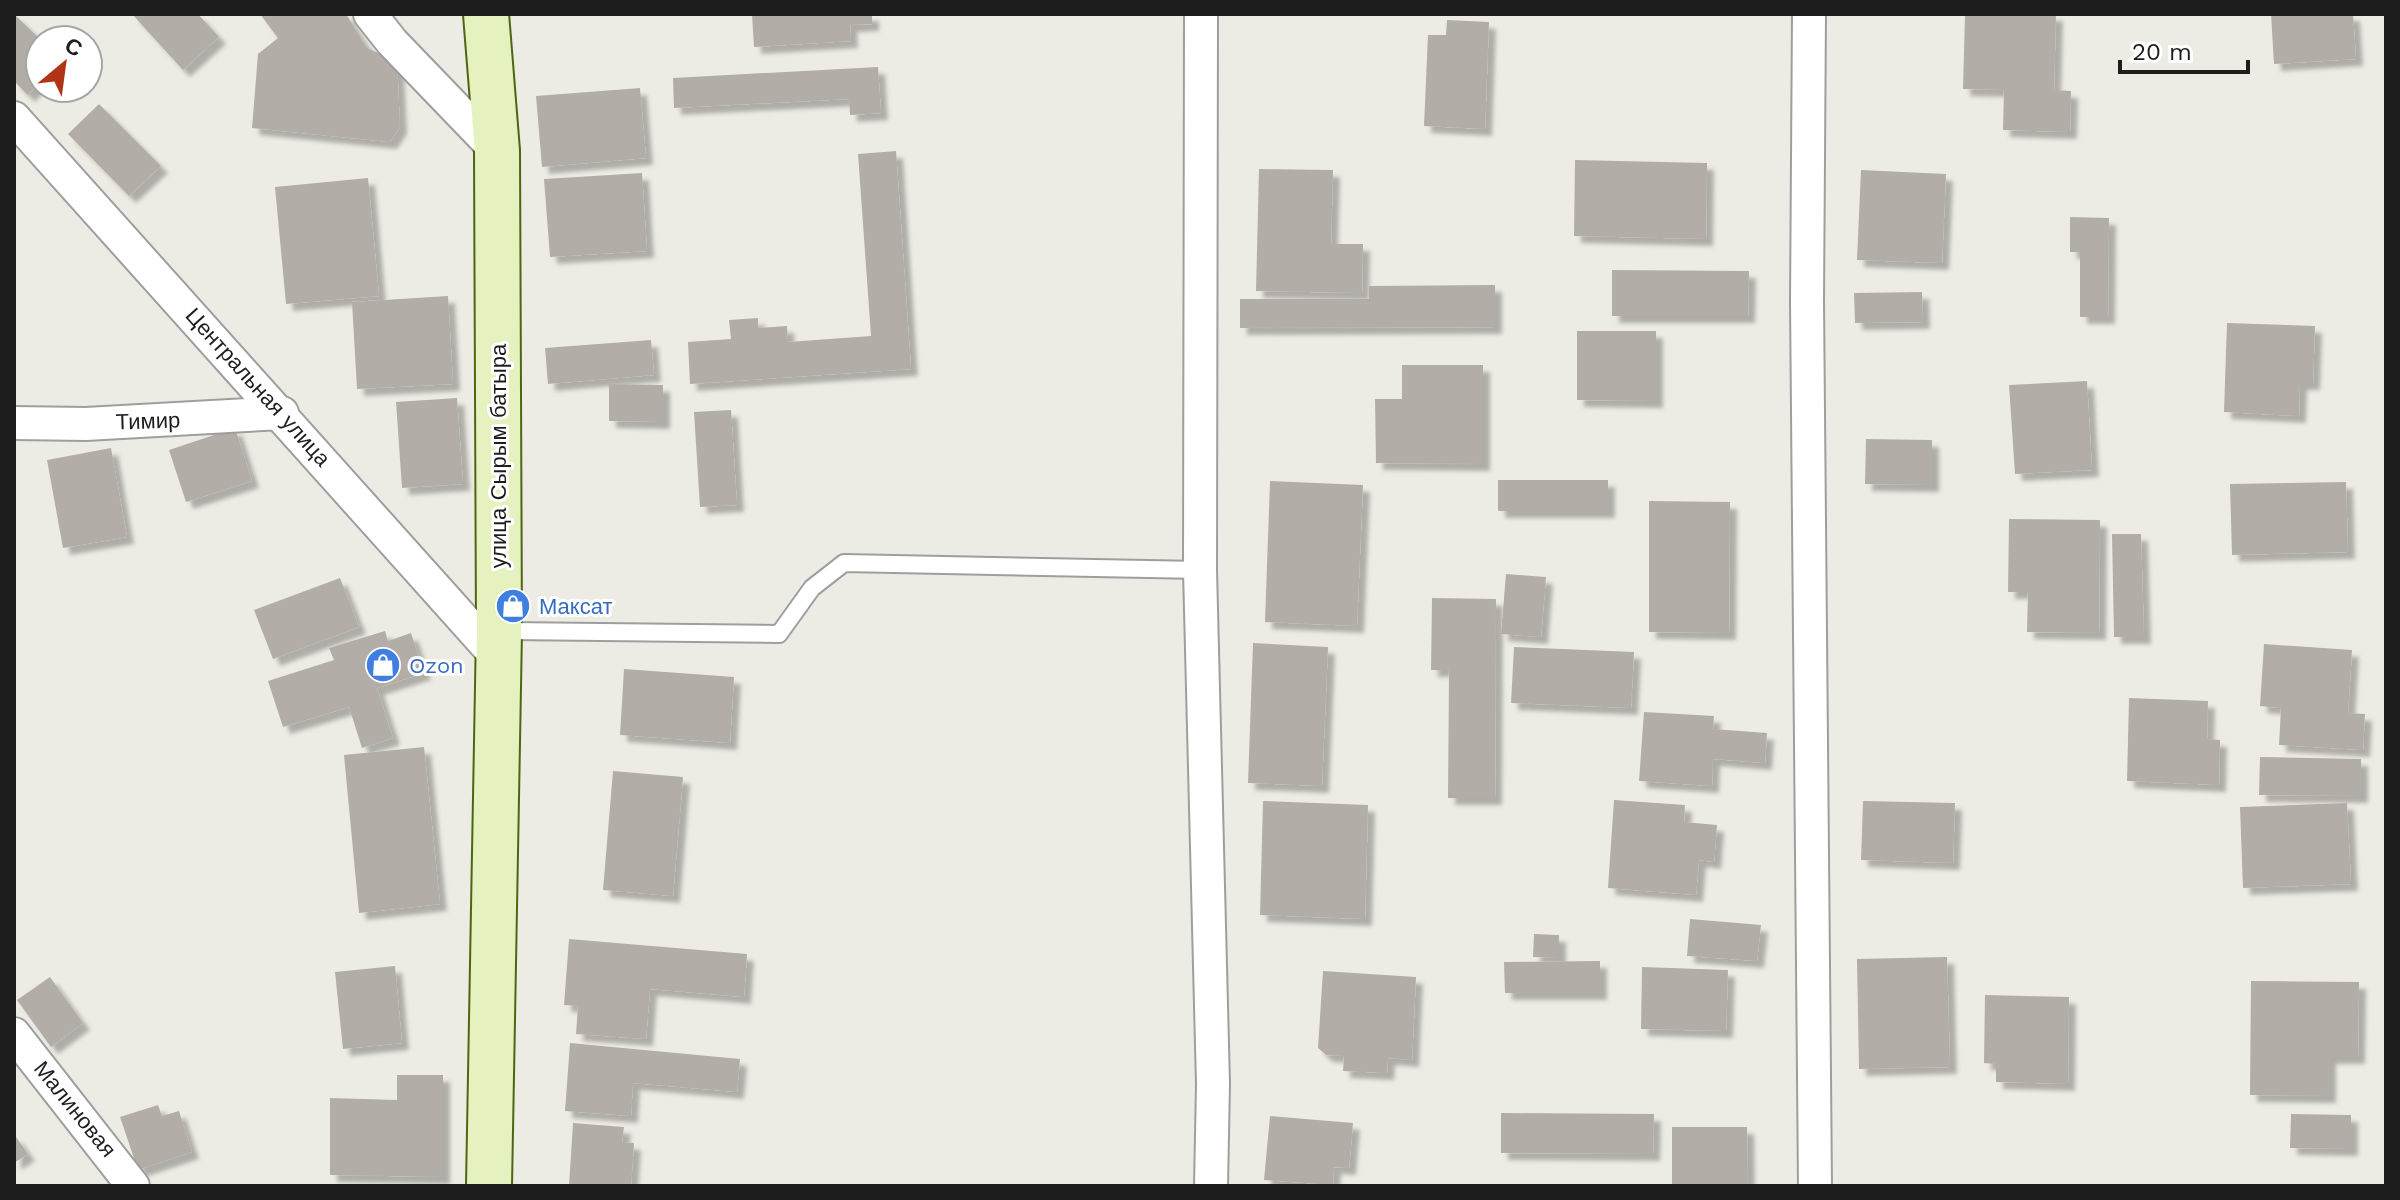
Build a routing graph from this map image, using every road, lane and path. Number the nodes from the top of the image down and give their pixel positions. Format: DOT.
graph roads {
  1 [pos="370,14"];
  2 [pos="486,14"];
  3 [pos="1201,14"];
  4 [pos="1809,14"];
  5 [pos="14,118"];
  6 [pos="497,151"];
  7 [pos="282,413"];
  8 [pos="14,423"];
  9 [pos="1200,570"];
  10 [pos="499,645"];
  11 [pos="14,1034"];
  12 [pos="133,1186"];
  13 [pos="489,1186"];
  14 [pos="1211,1186"];
  15 [pos="1815,1186"];
  1 -- 6 [label="street"];
  2 -- 6 [label="street, улица Сырым батыра"];
  3 -- 9 [label="street"];
  4 -- 15 [label="street"];
  5 -- 7 [label="street, Центральная улица"];
  6 -- 10 [label="street, улица Сырым батыра"];
  7 -- 8 [label="street, Тимир"];
  7 -- 10 [label="street, Центральная улица"];
  9 -- 10 [label="lane"];
  9 -- 14 [label="street"];
  10 -- 13 [label="street, улица Сырым батыра"];
  11 -- 12 [label="street, Малиновая"];
}
